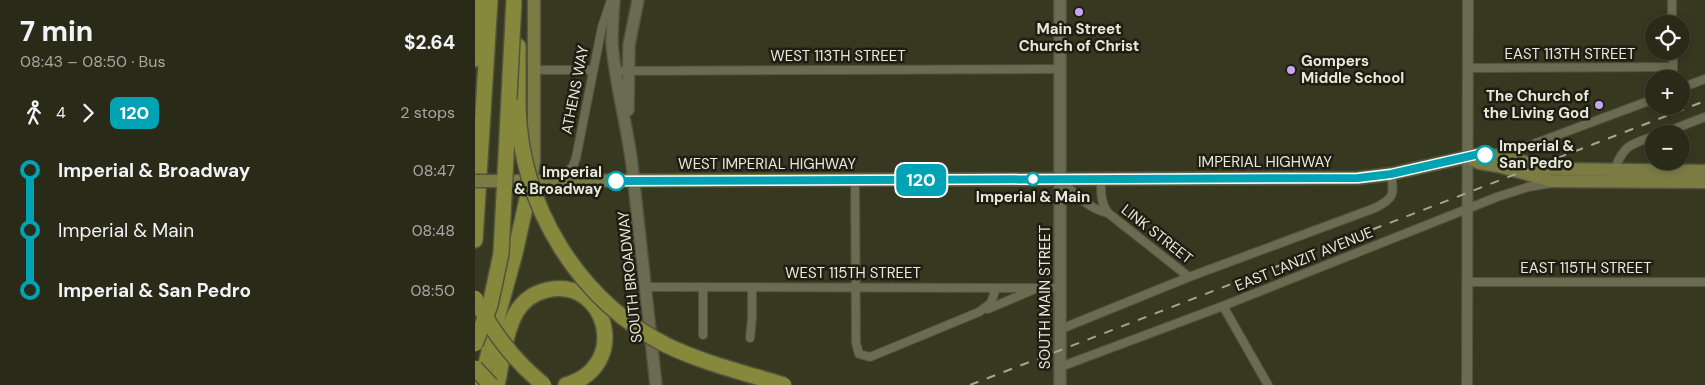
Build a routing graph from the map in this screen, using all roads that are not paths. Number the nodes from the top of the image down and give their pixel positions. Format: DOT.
graph roads {
  1 [pos="479,0"];
  2 [pos="490,0"];
  3 [pos="515,0"];
  4 [pos="534,0"];
  5 [pos="612,0"];
  6 [pos="638,0"];
  7 [pos="1061,0"];
  8 [pos="1468,0"];
  9 [pos="1672,0"];
  10 [pos="1672,15"];
  11 [pos="475,59"];
  12 [pos="1673,60"];
  13 [pos="1673,67"];
  14 [pos="1467,68"];
  15 [pos="1060,69"];
  16 [pos="534,70"];
  17 [pos="593,70"];
  18 [pos="616,71"];
  19 [pos="629,71"];
  20 [pos="1705,79"];
  21 [pos="1690,85"];
  22 [pos="1645,101"];
  23 [pos="1705,118"];
  24 [pos="1686,125"];
  25 [pos="629,136"];
  26 [pos="1645,140"];
  27 [pos="1501,156"];
  28 [pos="1468,158"];
  29 [pos="1615,168"];
  30 [pos="1705,171"];
  31 [pos="1391,174"];
  32 [pos="1101,178"];
  33 [pos="1060,179"];
  34 [pos="855,180"];
  35 [pos="475,181"];
  36 [pos="531,181"];
  37 [pos="558,181"];
  38 [pos="634,181"];
  39 [pos="1561,181"];
  40 [pos="1705,182"];
  41 [pos="1468,209"];
  42 [pos="1108,213"];
  43 [pos="475,240"];
  44 [pos="1189,277"];
  45 [pos="1467,282"];
  46 [pos="1705,282"];
  47 [pos="645,287"];
  48 [pos="703,287"];
  49 [pos="752,287"];
  50 [pos="855,287"];
  51 [pos="996,288"];
  52 [pos="1038,288"];
  53 [pos="1061,288"];
  54 [pos="475,298"];
  55 [pos="1223,306"];
  56 [pos="979,312"];
  57 [pos="1061,329"];
  58 [pos="703,335"];
  59 [pos="750,338"];
  60 [pos="475,344"];
  61 [pos="1060,367"];
  62 [pos="475,368"];
  63 [pos="481,385"];
  64 [pos="491,385"];
  65 [pos="497,385"];
  66 [pos="544,385"];
  67 [pos="566,385"];
  68 [pos="656,385"];
  69 [pos="785,385"];
  70 [pos="1060,385"];
  71 [pos="1268,385"];
  72 [pos="1467,385"];
  1 -- 11 [label="highway"];
  2 -- 43 [label="highway"];
  3 -- 60 [label="highway, bridge"];
  3 -- 69 [label="highway, bridge"];
  4 -- 16 [label="main road"];
  5 -- 17 [label="street, ATHENS WAY"];
  5 -- 18 [label="main road, SOUTH BROADWAY"];
  6 -- 19 [label="main road, SOUTH BROADWAY"];
  7 -- 15 [label="main road, SOUTH MAIN STREET"];
  8 -- 14 [label="street"];
  9 -- 10 [label="street"];
  12 -- 13 [label="street"];
  13 -- 14 [label="street, EAST 113TH STREET"];
  14 -- 28 [label="street"];
  15 -- 19 [label="street, WEST 113TH STREET"];
  15 -- 33 [label="main road, SOUTH MAIN STREET"];
  16 -- 17 [label="street"];
  16 -- 36 [label="main road"];
  17 -- 37 [label="street, ATHENS WAY"];
  18 -- 19 [label="street, WEST 113TH STREET"];
  18 -- 25 [label="main road, SOUTH BROADWAY"];
  19 -- 25 [label="main road, SOUTH BROADWAY"];
  20 -- 21 [label="street"];
  22 -- 27 [label="street"];
  23 -- 24 [label="street"];
  25 -- 38 [label="main road, SOUTH BROADWAY"];
  26 -- 29 [label="street"];
  27 -- 28 [label="main road, IMPERIAL HIGHWAY"];
  27 -- 29 [label="main road, IMPERIAL HIGHWAY"];
  28 -- 31 [label="main road, IMPERIAL HIGHWAY"];
  28 -- 39 [label="main road, IMPERIAL HIGHWAY"];
  28 -- 41 [label="street"];
  29 -- 30 [label="main road, IMPERIAL HIGHWAY"];
  29 -- 39 [label="main road"];
  31 -- 32 [label="main road, IMPERIAL HIGHWAY"];
  31 -- 44 [label="street, EAST LANZIT AVENUE"];
  32 -- 33 [label="main road, IMPERIAL HIGHWAY"];
  32 -- 42 [label="street, LINK STREET"];
  33 -- 34 [label="main road, WEST IMPERIAL HIGHWAY"];
  33 -- 42 [label="street, LINK STREET"];
  33 -- 53 [label="main road, SOUTH MAIN STREET"];
  34 -- 38 [label="main road, WEST IMPERIAL HIGHWAY"];
  34 -- 50 [label="street"];
  35 -- 36 [label="main road, WEST IMPERIAL HIGHWAY, bridge"];
  36 -- 37 [label="main road, WEST IMPERIAL HIGHWAY"];
  36 -- 63 [label="highway"];
  37 -- 38 [label="main road, WEST IMPERIAL HIGHWAY"];
  38 -- 47 [label="main road, SOUTH BROADWAY"];
  39 -- 40 [label="main road, IMPERIAL HIGHWAY"];
  39 -- 41 [label="street, EAST LANZIT AVENUE"];
  41 -- 45 [label="street"];
  41 -- 55 [label="street, EAST LANZIT AVENUE"];
  42 -- 44 [label="street, LINK STREET"];
  44 -- 57 [label="street, EAST LANZIT AVENUE"];
  45 -- 46 [label="street, EAST 115TH STREET"];
  45 -- 72 [label="street"];
  47 -- 48 [label="street, WEST 115TH STREET"];
  47 -- 68 [label="main road, SOUTH BROADWAY"];
  48 -- 49 [label="street, WEST 115TH STREET"];
  48 -- 58 [label="street"];
  49 -- 50 [label="street, WEST 115TH STREET"];
  49 -- 59 [label="street"];
  50 -- 51 [label="street, WEST 115TH STREET"];
  50 -- 56 [label="street"];
  51 -- 52 [label="street, WEST 115TH STREET"];
  51 -- 56 [label="street"];
  52 -- 53 [label="street, WEST 115TH STREET"];
  52 -- 56 [label="street"];
  53 -- 57 [label="main road, SOUTH MAIN STREET"];
  54 -- 66 [label="highway, bridge"];
  55 -- 61 [label="street, EAST LANZIT AVENUE"];
  55 -- 71 [label="street"];
  57 -- 61 [label="main road, SOUTH MAIN STREET"];
  61 -- 70 [label="main road, SOUTH MAIN STREET"];
  62 -- 64 [label="highway, bridge"];
  65 -- 67 [label="highway"];
}
